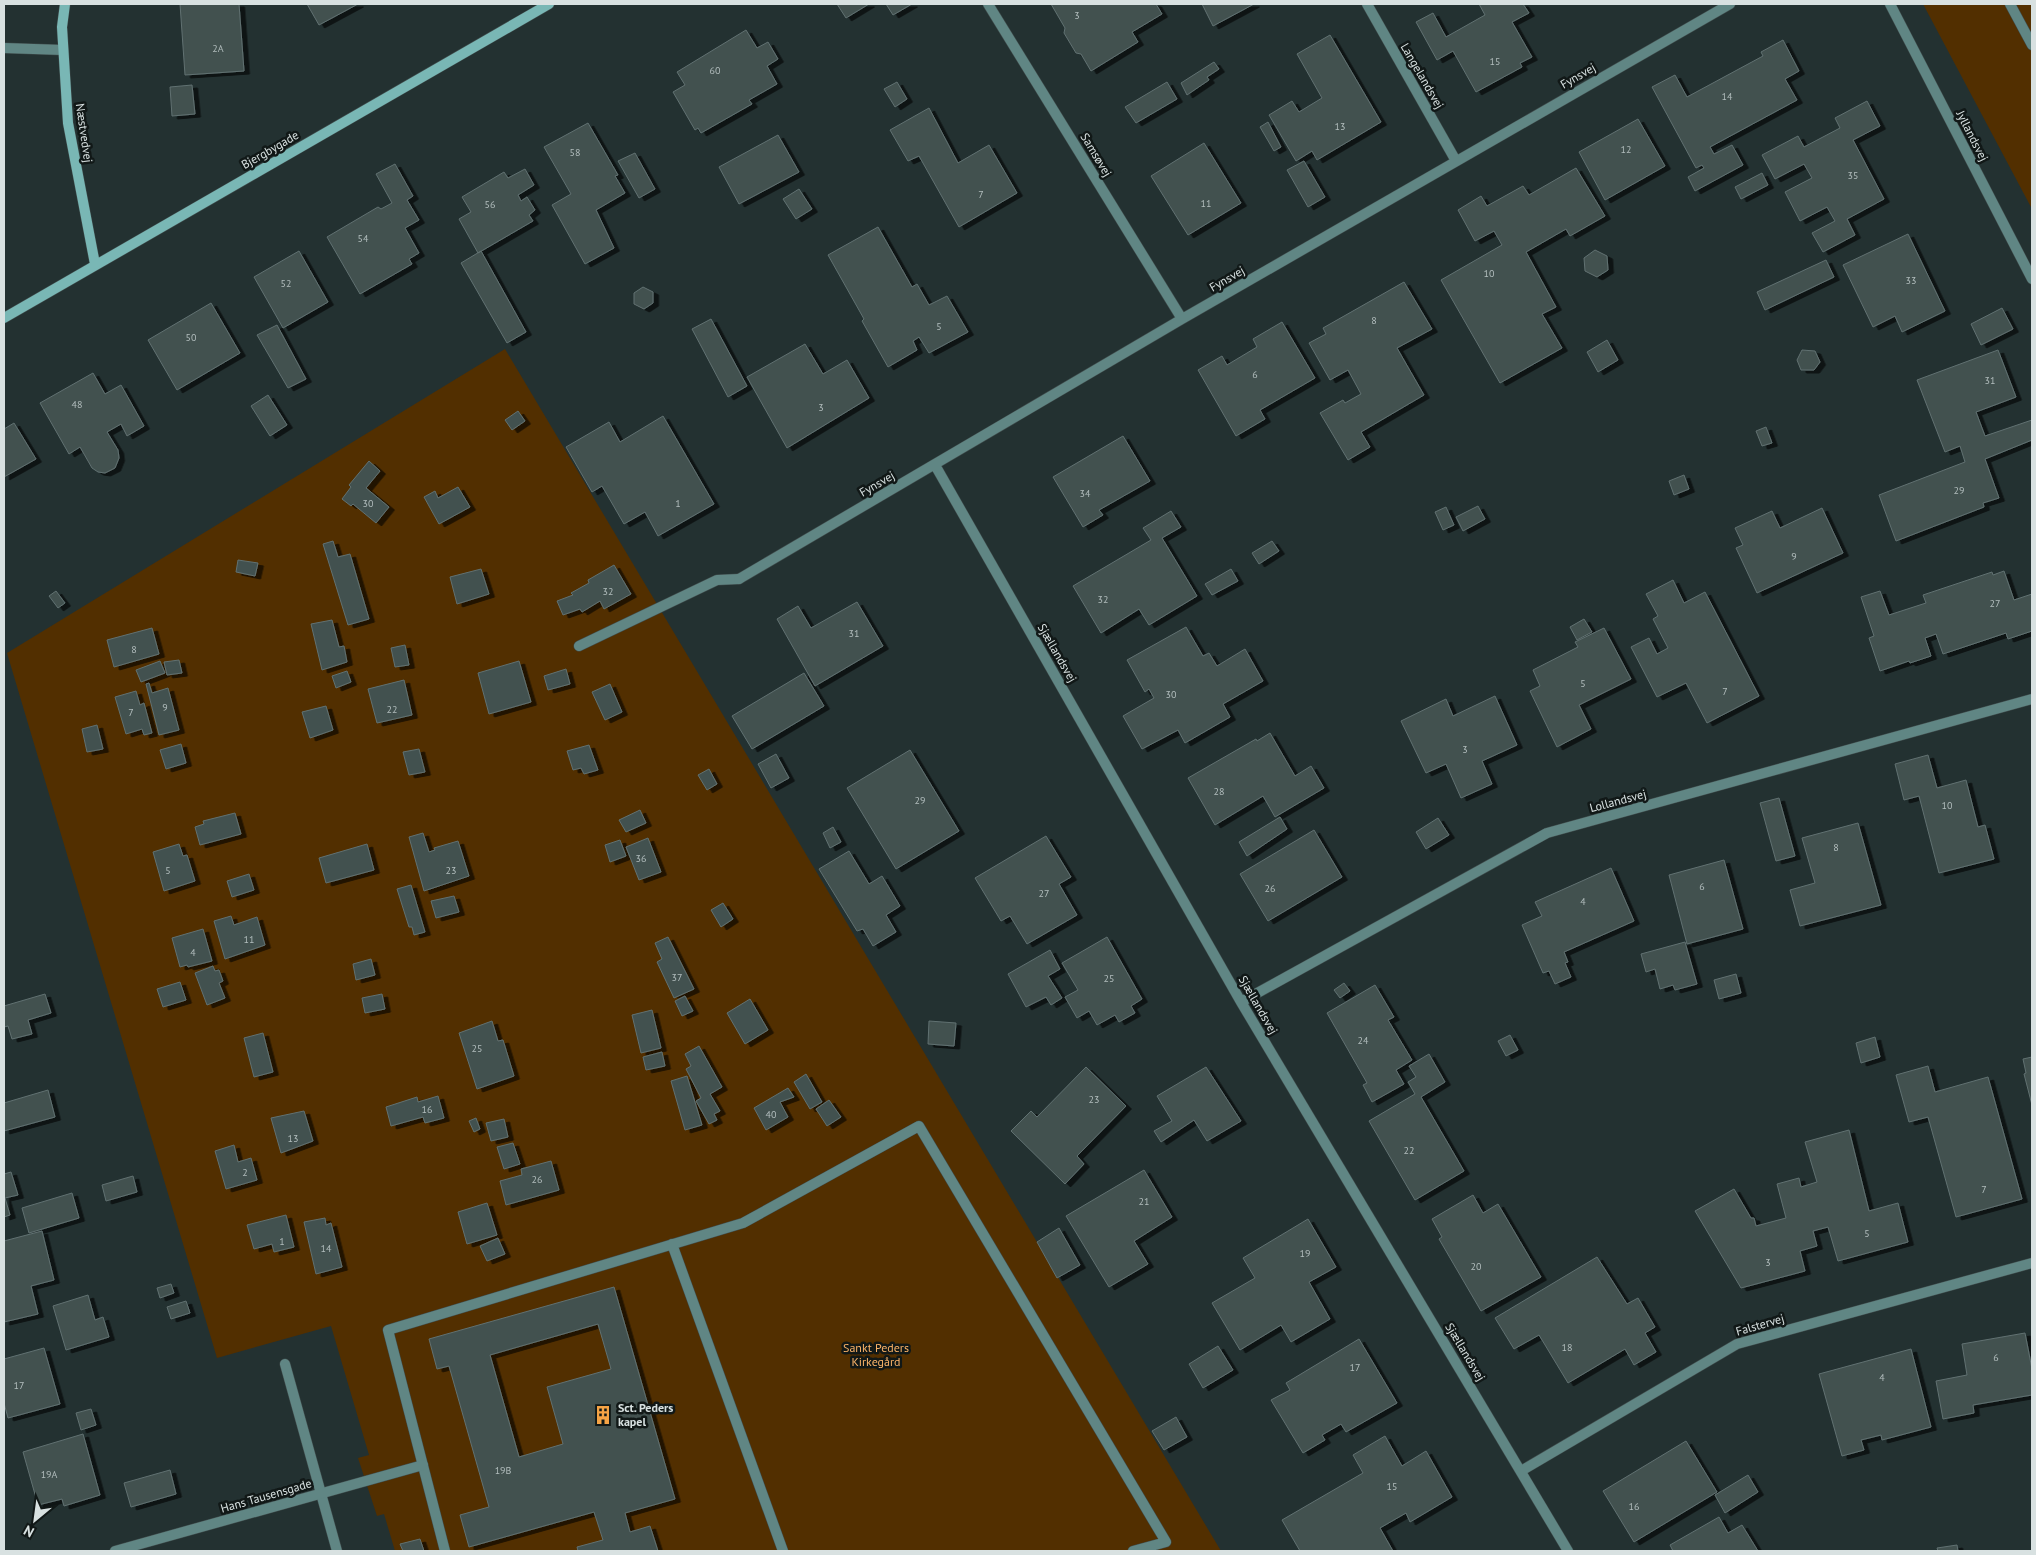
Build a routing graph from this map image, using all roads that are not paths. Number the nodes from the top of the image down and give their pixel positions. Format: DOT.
graph roads {
  1 [pos="65,4"];
  2 [pos="549,4"];
  3 [pos="988,4"];
  4 [pos="1367,4"];
  5 [pos="1730,4"];
  6 [pos="1890,4"];
  7 [pos="2010,4"];
  8 [pos="2032,45"];
  9 [pos="4,48"];
  10 [pos="63,50"];
  11 [pos="1456,161"];
  12 [pos="95,264"];
  13 [pos="2032,280"];
  14 [pos="4,318"];
  15 [pos="1182,319"];
  16 [pos="935,465"];
  17 [pos="579,646"];
  18 [pos="2032,699"];
  19 [pos="1241,1002"];
  20 [pos="672,1244"];
  21 [pos="2032,1263"];
  22 [pos="285,1364"];
  23 [pos="423,1465"];
  24 [pos="1521,1471"];
  25 [pos="321,1494"];
  26 [pos="115,1551"];
  27 [pos="337,1551"];
  28 [pos="445,1551"];
  29 [pos="783,1551"];
  30 [pos="1134,1551"];
  31 [pos="1568,1551"];
  1 -- 10 [label="street, Næstvedvej"];
  2 -- 12 [label="street, Bjergbygade"];
  3 -- 15 [label="street, Samsøvej"];
  4 -- 11 [label="street, Langelandsvej"];
  5 -- 11 [label="street, Fynsvej"];
  6 -- 13 [label="street, Jyllandsvej"];
  7 -- 8 [label="street"];
  9 -- 10 [label="street"];
  10 -- 12 [label="street, Næstvedvej"];
  11 -- 15 [label="street, Fynsvej"];
  12 -- 14 [label="street, Bjergbygade"];
  15 -- 16 [label="street, Fynsvej"];
  16 -- 17 [label="street, Fynsvej"];
  16 -- 19 [label="street, Sjællandsvej"];
  18 -- 19 [label="street, Lollandsvej"];
  19 -- 24 [label="street, Sjællandsvej"];
  20 -- 23 [label="street"];
  20 -- 29 [label="street"];
  20 -- 30 [label="street"];
  21 -- 24 [label="street, Falstervej"];
  22 -- 25 [label="street"];
  23 -- 25 [label="street, Hans Tausensgade"];
  23 -- 28 [label="street"];
  24 -- 31 [label="street, Sjællandsvej"];
  25 -- 26 [label="street, Hans Tausensgade"];
  25 -- 27 [label="street"];
}
